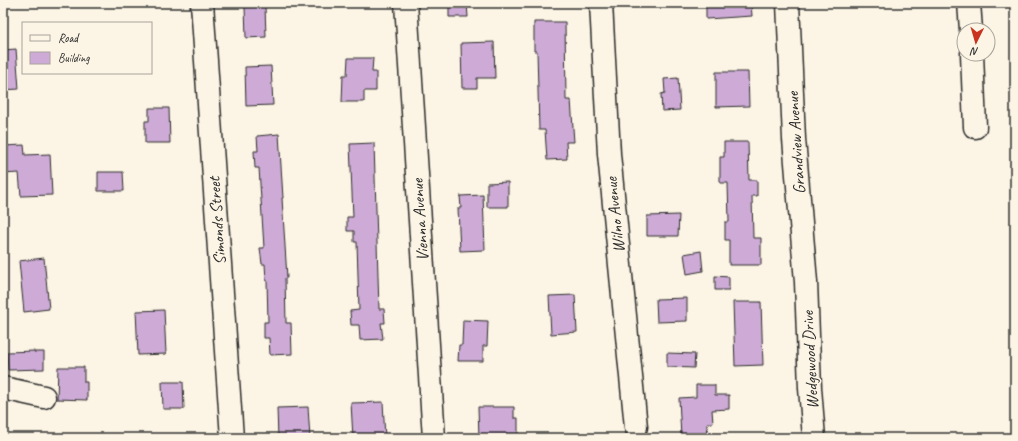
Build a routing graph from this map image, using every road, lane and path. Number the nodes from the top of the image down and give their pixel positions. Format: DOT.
graph roads {
  1 [pos="202,3"];
  2 [pos="406,3"];
  3 [pos="601,3"];
  4 [pos="788,3"];
  5 [pos="969,3"];
  6 [pos="970,22"];
  7 [pos="972,62"];
  8 [pos="975,128"];
  9 [pos="806,282"];
  10 [pos="3,388"];
  11 [pos="44,397"];
  12 [pos="636,427"];
  13 [pos="232,438"];
  14 [pos="434,438"];
  15 [pos="814,438"];
  1 -- 13 [label="street, Simonds Street"];
  2 -- 14 [label="street, Vienna Avenue"];
  3 -- 12 [label="street, Wilno Avenue"];
  4 -- 9 [label="street, Grandview Avenue"];
  5 -- 6 [label="street"];
  7 -- 8 [label="street"];
  9 -- 15 [label="street, Wedgewood Drive"];
  10 -- 11 [label="street"];
}
